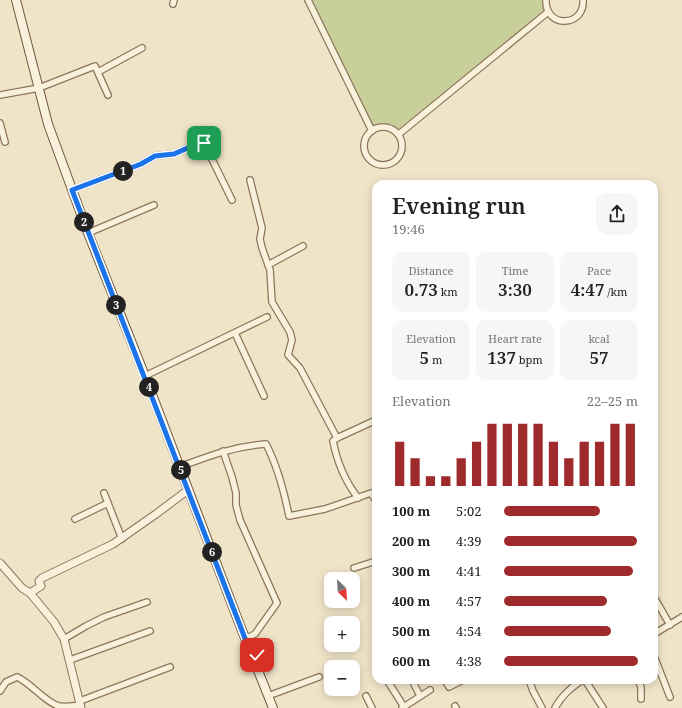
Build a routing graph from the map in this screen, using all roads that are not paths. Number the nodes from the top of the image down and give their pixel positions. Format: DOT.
graph roads {
  1 [pos="16,0"];
  2 [pos="308,0"];
  3 [pos="546,0"];
  4 [pos="583,0"];
  5 [pos="548,12"];
  6 [pos="142,48"];
  7 [pos="98,72"];
  8 [pos="39,88"];
  9 [pos="108,94"];
  10 [pos="0,95"];
  11 [pos="0,123"];
  12 [pos="372,131"];
  13 [pos="399,134"];
  14 [pos="5,142"];
  15 [pos="250,180"];
  16 [pos="72,190"];
  17 [pos="232,200"];
  18 [pos="154,205"];
  19 [pos="88,233"];
  20 [pos="303,246"];
  21 [pos="268,265"];
  22 [pos="267,317"];
  23 [pos="235,333"];
  24 [pos="145,376"];
  25 [pos="264,396"];
  26 [pos="372,422"];
  27 [pos="338,438"];
  28 [pos="223,451"];
  29 [pos="179,467"];
  30 [pos="188,490"];
  31 [pos="104,492"];
  32 [pos="372,495"];
  33 [pos="358,498"];
  34 [pos="108,503"];
  35 [pos="75,518"];
  36 [pos="122,538"];
  37 [pos="372,562"];
  38 [pos="0,563"];
  39 [pos="354,568"];
  40 [pos="30,593"];
  41 [pos="148,602"];
  42 [pos="658,604"];
  43 [pos="682,617"];
  44 [pos="670,625"];
  45 [pos="150,631"];
  46 [pos="658,632"];
  47 [pos="64,639"];
  48 [pos="246,639"];
  49 [pos="70,660"];
  50 [pos="658,666"];
  51 [pos="170,667"];
  52 [pos="319,677"];
  53 [pos="389,684"];
  54 [pos="414,684"];
  55 [pos="447,684"];
  56 [pos="455,684"];
  57 [pos="530,684"];
  58 [pos="577,684"];
  59 [pos="588,684"];
  60 [pos="639,684"];
  61 [pos="430,690"];
  62 [pos="0,691"];
  63 [pos="268,696"];
  64 [pos="366,696"];
  65 [pos="420,696"];
  66 [pos="670,697"];
  67 [pos="641,699"];
  68 [pos="558,701"];
  69 [pos="81,705"];
  70 [pos="273,708"];
  71 [pos="372,708"];
  72 [pos="403,708"];
  73 [pos="542,708"];
  74 [pos="555,708"];
  75 [pos="563,708"];
  76 [pos="603,708"];
  1 -- 8 [label="main road"];
  2 -- 12 [label="street"];
  3 -- 5 [label="street"];
  4 -- 5 [label="street"];
  5 -- 13 [label="street"];
  6 -- 7 [label="street"];
  7 -- 8 [label="street"];
  7 -- 9 [label="street"];
  8 -- 10 [label="street"];
  8 -- 16 [label="main road"];
  11 -- 14 [label="street"];
  12 -- 13 [label="street"];
  12 -- 13 [label="street"];
  15 -- 21 [label="street"];
  16 -- 17 [label="street"];
  16 -- 19 [label="main road"];
  18 -- 19 [label="street"];
  19 -- 24 [label="main road"];
  20 -- 21 [label="street"];
  21 -- 27 [label="street"];
  22 -- 23 [label="street"];
  23 -- 24 [label="street"];
  23 -- 25 [label="street"];
  24 -- 29 [label="main road"];
  26 -- 27 [label="street"];
  27 -- 33 [label="street"];
  28 -- 29 [label="street"];
  28 -- 33 [label="street"];
  28 -- 48 [label="street"];
  29 -- 30 [label="main road"];
  30 -- 36 [label="street"];
  30 -- 48 [label="main road"];
  31 -- 34 [label="street"];
  32 -- 33 [label="street"];
  34 -- 35 [label="street"];
  34 -- 36 [label="street"];
  36 -- 40 [label="street"];
  37 -- 39 [label="street"];
  38 -- 40 [label="street"];
  40 -- 47 [label="street"];
  41 -- 47 [label="street"];
  42 -- 44 [label="street"];
  43 -- 44 [label="street"];
  44 -- 46 [label="street"];
  45 -- 49 [label="street"];
  47 -- 49 [label="street"];
  48 -- 63 [label="main road"];
  49 -- 69 [label="street"];
  50 -- 66 [label="street"];
  51 -- 69 [label="street"];
  52 -- 63 [label="street"];
  53 -- 72 [label="street"];
  54 -- 65 [label="street"];
  55 -- 56 [label="street"];
  57 -- 73 [label="street"];
  58 -- 68 [label="street"];
  59 -- 76 [label="street"];
  60 -- 67 [label="street"];
  61 -- 65 [label="street"];
  62 -- 69 [label="street"];
  63 -- 70 [label="main road"];
  64 -- 71 [label="street"];
  65 -- 72 [label="street"];
  68 -- 74 [label="street"];
  68 -- 75 [label="street"];
}
